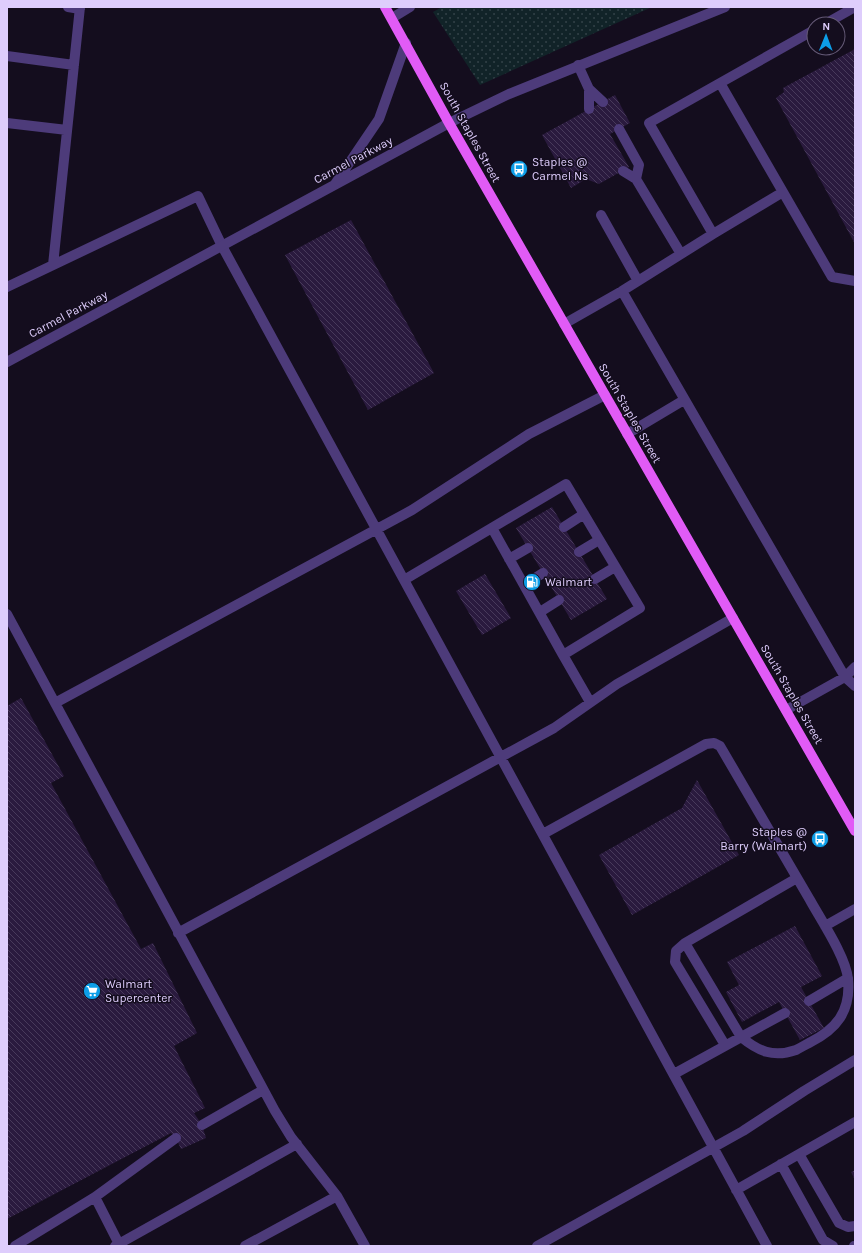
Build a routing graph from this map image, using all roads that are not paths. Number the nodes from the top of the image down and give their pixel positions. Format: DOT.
graph roads {
  1 [pos="68,7"];
  2 [pos="386,7"];
  3 [pos="410,7"];
  4 [pos="725,7"];
  5 [pos="855,7"];
  6 [pos="80,8"];
  7 [pos="839,16"];
  8 [pos="392,18"];
  9 [pos="806,35"];
  10 [pos="406,43"];
  11 [pos="7,56"];
  12 [pos="74,65"];
  13 [pos="578,65"];
  14 [pos="720,83"];
  15 [pos="589,89"];
  16 [pos="603,102"];
  17 [pos="589,109"];
  18 [pos="7,123"];
  19 [pos="449,123"];
  20 [pos="619,129"];
  21 [pos="67,130"];
  22 [pos="623,170"];
  23 [pos="636,179"];
  24 [pos="334,185"];
  25 [pos="783,192"];
  26 [pos="601,215"];
  27 [pos="713,234"];
  28 [pos="222,246"];
  29 [pos="681,254"];
  30 [pos="53,265"];
  31 [pos="638,281"];
  32 [pos="855,281"];
  33 [pos="7,287"];
  34 [pos="622,291"];
  35 [pos="564,324"];
  36 [pos="7,362"];
  37 [pos="605,395"];
  38 [pos="684,400"];
  39 [pos="627,434"];
  40 [pos="584,514"];
  41 [pos="564,526"];
  42 [pos="492,528"];
  43 [pos="376,530"];
  44 [pos="599,540"];
  45 [pos="528,548"];
  46 [pos="579,552"];
  47 [pos="510,559"];
  48 [pos="615,567"];
  49 [pos="543,573"];
  50 [pos="595,579"];
  51 [pos="404,580"];
  52 [pos="524,585"];
  53 [pos="560,600"];
  54 [pos="540,612"];
  55 [pos="7,614"];
  56 [pos="733,618"];
  57 [pos="563,655"];
  58 [pos="855,667"];
  59 [pos="846,677"];
  60 [pos="855,686"];
  61 [pos="590,702"];
  62 [pos="55,703"];
  63 [pos="786,710"];
  64 [pos="501,757"];
  65 [pos="855,832"];
  66 [pos="543,834"];
  67 [pos="797,878"];
  68 [pos="855,908"];
  69 [pos="825,926"];
  70 [pos="178,933"];
  71 [pos="685,943"];
  72 [pos="848,978"];
  73 [pos="809,1001"];
  74 [pos="785,1013"];
  75 [pos="740,1037"];
  76 [pos="725,1045"];
  77 [pos="855,1060"];
  78 [pos="674,1074"];
  79 [pos="263,1090"];
  80 [pos="855,1122"];
  81 [pos="202,1125"];
  82 [pos="176,1138"];
  83 [pos="297,1144"];
  84 [pos="713,1147"];
  85 [pos="799,1154"];
  86 [pos="781,1164"];
  87 [pos="736,1190"];
  88 [pos="336,1196"];
  89 [pos="95,1197"];
  90 [pos="855,1226"];
  91 [pos="117,1245"];
  92 [pos="15,1246"];
  93 [pos="245,1246"];
  94 [pos="365,1246"];
  95 [pos="537,1246"];
  96 [pos="767,1246"];
  97 [pos="833,1246"];
  1 -- 6 [label="street"];
  2 -- 8 [label="main road, South Staples Street"];
  3 -- 8 [label="street"];
  4 -- 13 [label="street, Carmel Parkway"];
  5 -- 7 [label="street"];
  6 -- 12 [label="street"];
  8 -- 10 [label="main road, South Staples Street"];
  9 -- 14 [label="street"];
  10 -- 19 [label="main road, South Staples Street"];
  10 -- 24 [label="street"];
  11 -- 12 [label="street"];
  12 -- 21 [label="street"];
  13 -- 15 [label="street"];
  13 -- 19 [label="street, Carmel Parkway"];
  14 -- 25 [label="street"];
  14 -- 27 [label="street"];
  15 -- 16 [label="street"];
  15 -- 17 [label="street"];
  18 -- 21 [label="street"];
  19 -- 24 [label="street, Carmel Parkway"];
  19 -- 35 [label="main road, South Staples Street"];
  20 -- 23 [label="street"];
  21 -- 30 [label="street"];
  22 -- 23 [label="street"];
  23 -- 29 [label="street"];
  24 -- 28 [label="street, Carmel Parkway"];
  25 -- 27 [label="street"];
  25 -- 32 [label="street"];
  26 -- 31 [label="street"];
  27 -- 29 [label="street"];
  28 -- 30 [label="street"];
  28 -- 36 [label="street, Carmel Parkway"];
  28 -- 43 [label="street"];
  29 -- 31 [label="street"];
  30 -- 33 [label="street"];
  31 -- 34 [label="street"];
  34 -- 35 [label="street"];
  34 -- 38 [label="street"];
  35 -- 37 [label="main road, South Staples Street"];
  37 -- 39 [label="main road, South Staples Street"];
  37 -- 43 [label="street"];
  38 -- 39 [label="street"];
  38 -- 59 [label="street"];
  39 -- 56 [label="main road, South Staples Street"];
  40 -- 41 [label="street"];
  40 -- 42 [label="street"];
  40 -- 44 [label="street"];
  42 -- 47 [label="street"];
  42 -- 51 [label="street"];
  43 -- 51 [label="street"];
  43 -- 62 [label="street"];
  44 -- 46 [label="street"];
  44 -- 48 [label="street"];
  45 -- 47 [label="street"];
  47 -- 52 [label="street"];
  48 -- 50 [label="street"];
  48 -- 57 [label="street"];
  49 -- 52 [label="street"];
  51 -- 64 [label="street"];
  52 -- 54 [label="street"];
  53 -- 54 [label="street"];
  54 -- 57 [label="street"];
  55 -- 62 [label="street"];
  56 -- 61 [label="street"];
  56 -- 63 [label="main road, South Staples Street"];
  57 -- 61 [label="street"];
  58 -- 59 [label="street"];
  59 -- 60 [label="street"];
  59 -- 63 [label="street"];
  61 -- 64 [label="street"];
  62 -- 70 [label="street"];
  63 -- 65 [label="main road, South Staples Street"];
  64 -- 66 [label="street"];
  64 -- 70 [label="street"];
  66 -- 67 [label="street"];
  66 -- 78 [label="street"];
  67 -- 69 [label="street"];
  67 -- 71 [label="street"];
  68 -- 69 [label="street"];
  69 -- 72 [label="street"];
  70 -- 79 [label="street"];
  71 -- 75 [label="street"];
  71 -- 76 [label="street"];
  72 -- 73 [label="street"];
  72 -- 75 [label="street"];
  74 -- 75 [label="street"];
  75 -- 76 [label="street"];
  76 -- 78 [label="street"];
  77 -- 84 [label="street"];
  78 -- 84 [label="street"];
  79 -- 81 [label="street"];
  79 -- 83 [label="street"];
  80 -- 85 [label="street"];
  82 -- 89 [label="street"];
  83 -- 88 [label="street"];
  83 -- 91 [label="street"];
  84 -- 87 [label="street"];
  84 -- 95 [label="street"];
  85 -- 86 [label="street"];
  85 -- 90 [label="street"];
  86 -- 87 [label="street"];
  86 -- 97 [label="street"];
  87 -- 96 [label="street"];
  88 -- 93 [label="street"];
  88 -- 94 [label="street"];
  89 -- 91 [label="street"];
  89 -- 92 [label="street"];
}
